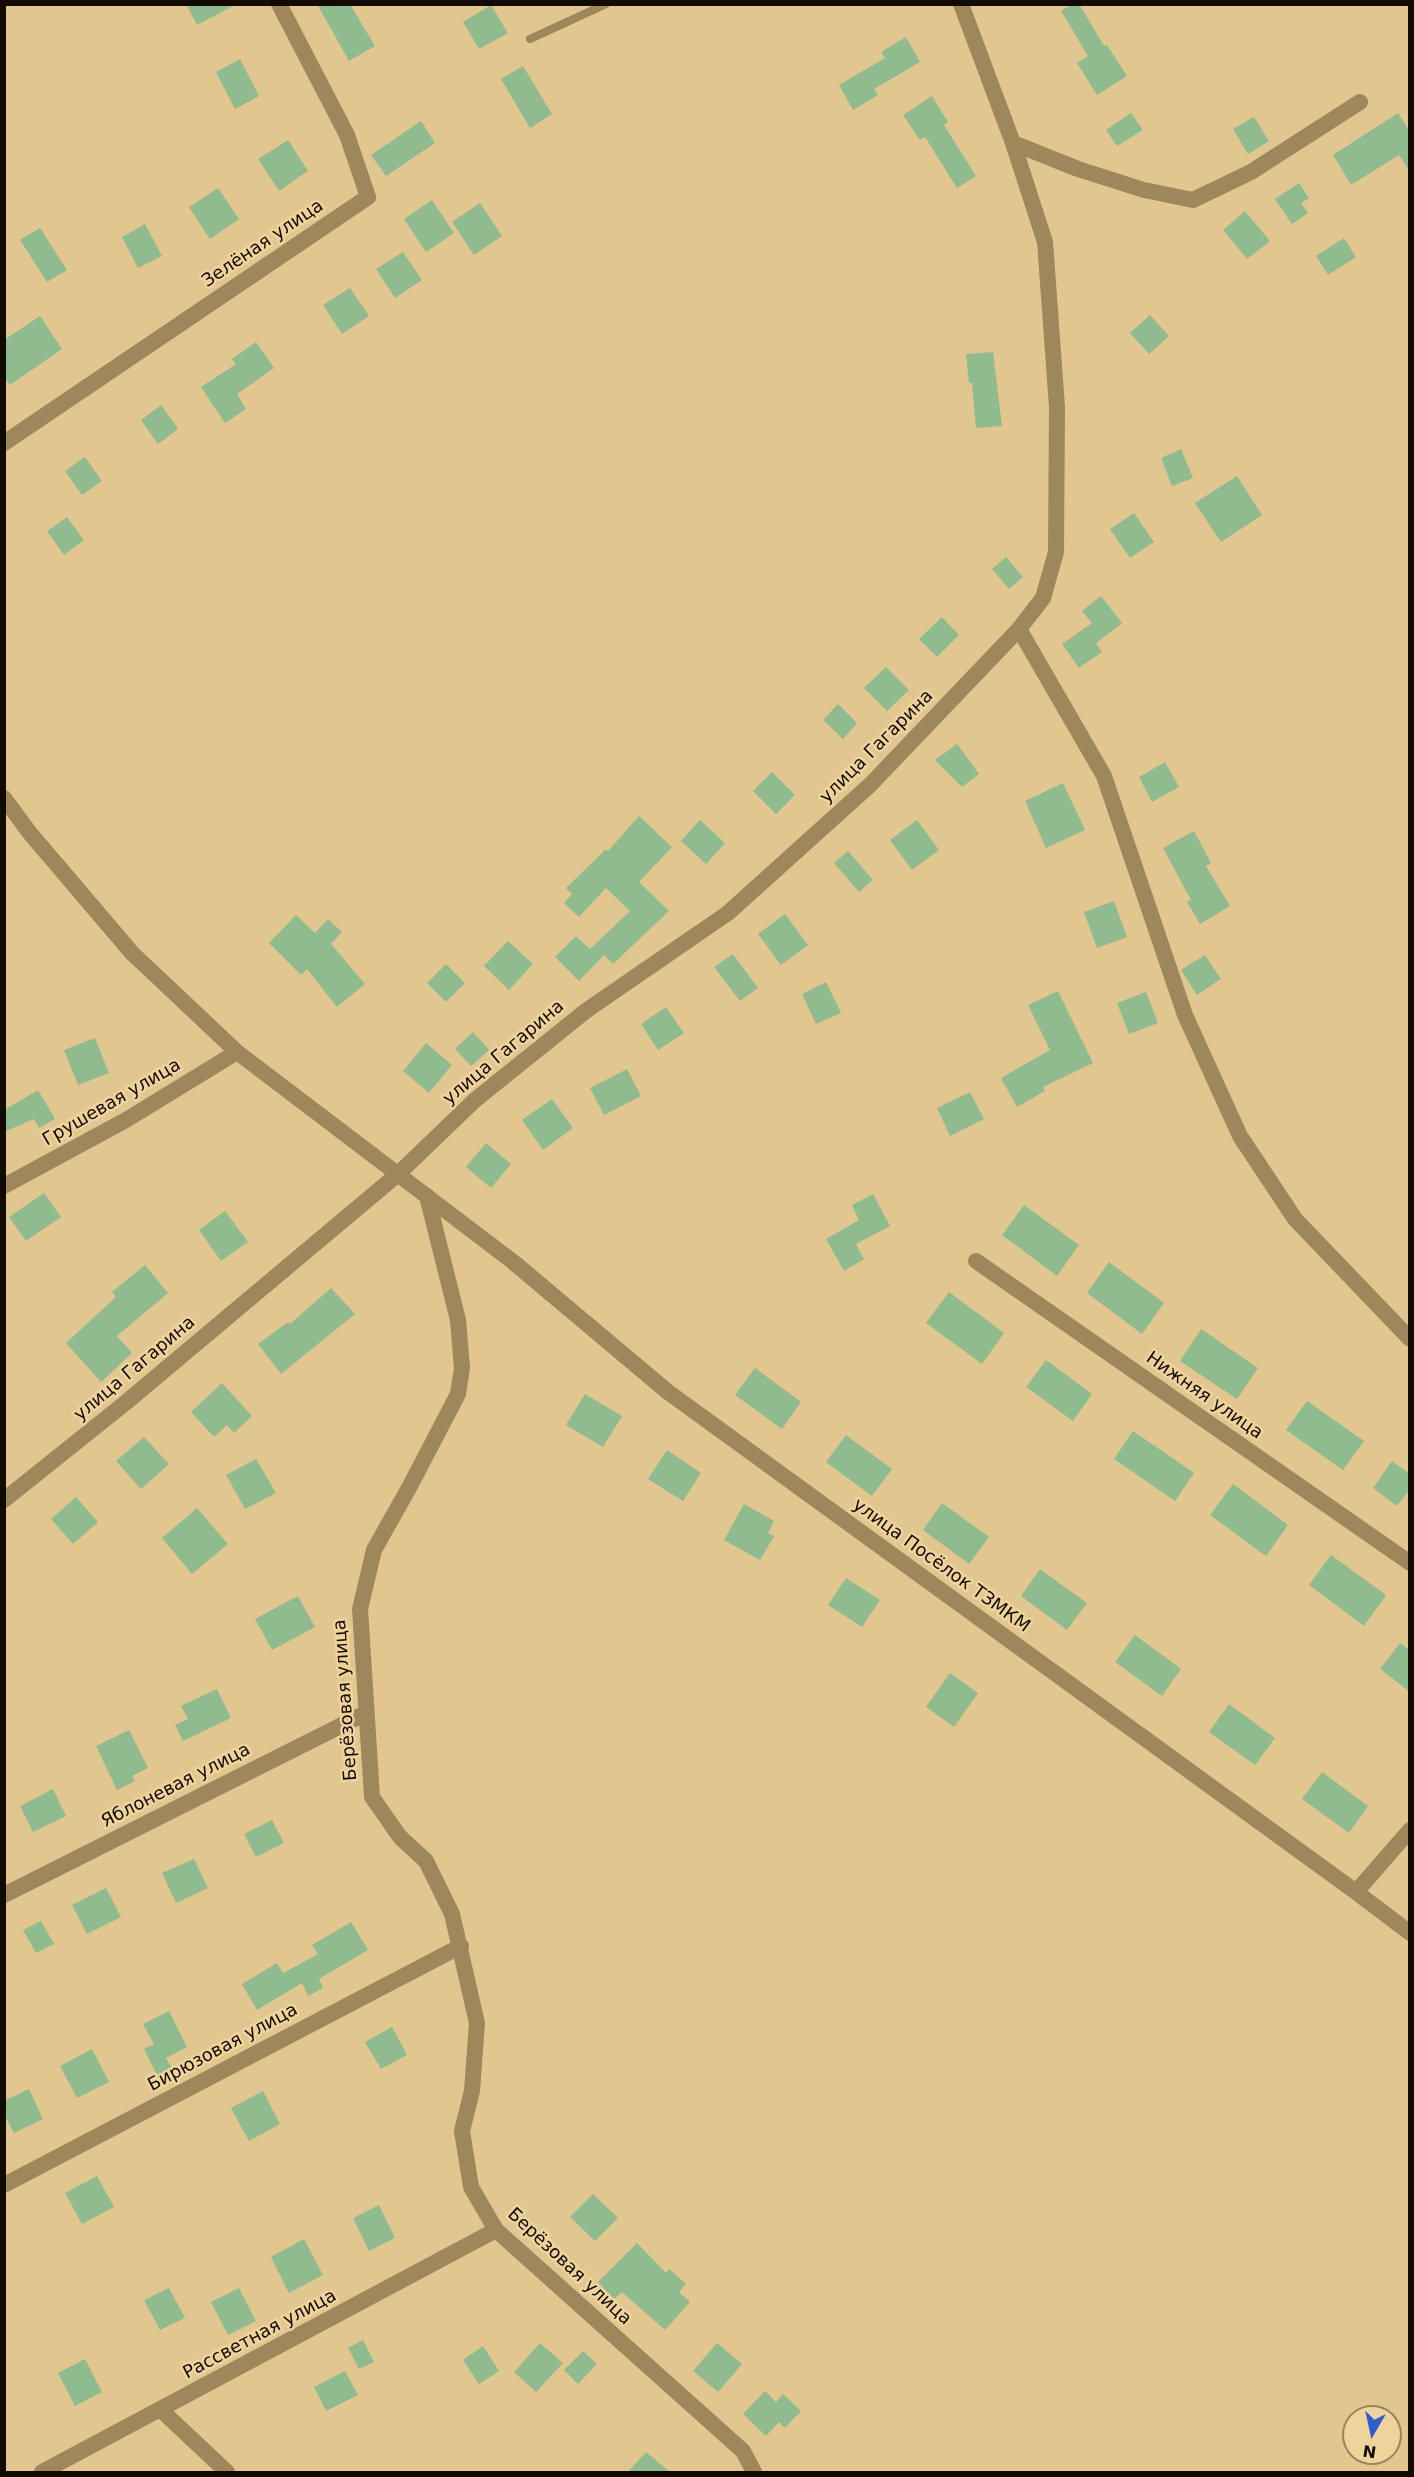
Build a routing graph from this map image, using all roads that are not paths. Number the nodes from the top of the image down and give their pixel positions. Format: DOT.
graph roads {
  1 [pos="279,4"];
  2 [pos="606,4"];
  3 [pos="961,4"];
  4 [pos="530,39"];
  5 [pos="1360,102"];
  6 [pos="1012,143"];
  7 [pos="4,443"];
  8 [pos="1019,629"];
  9 [pos="4,798"];
  10 [pos="237,1053"];
  11 [pos="398,1174"];
  12 [pos="4,1186"];
  13 [pos="427,1196"];
  14 [pos="976,1261"];
  15 [pos="1410,1339"];
  16 [pos="4,1500"];
  17 [pos="1410,1563"];
  18 [pos="366,1713"];
  19 [pos="1410,1830"];
  20 [pos="1356,1892"];
  21 [pos="4,1895"];
  22 [pos="1410,1933"];
  23 [pos="461,1946"];
  24 [pos="4,2185"];
  25 [pos="496,2230"];
  26 [pos="162,2410"];
  27 [pos="42,2472"];
  28 [pos="227,2472"];
  29 [pos="754,2472"];
  1 -- 7 [label="street, Зелёная улица"];
  2 -- 4 [label="lane"];
  3 -- 6 [label="street, улица Гагарина"];
  5 -- 6 [label="street"];
  6 -- 8 [label="street, улица Гагарина"];
  8 -- 11 [label="street, улица Гагарина"];
  8 -- 15 [label="street"];
  9 -- 10 [label="street, улица Посёлок ТЗМКМ"];
  10 -- 11 [label="street, улица Посёлок ТЗМКМ"];
  10 -- 12 [label="street, Грушевая улица"];
  11 -- 13 [label="street, улица Посёлок ТЗМКМ"];
  11 -- 16 [label="street, улица Гагарина"];
  13 -- 18 [label="street, Берёзовая улица"];
  13 -- 20 [label="street, улица Посёлок ТЗМКМ"];
  14 -- 17 [label="street, Нижняя улица"];
  18 -- 21 [label="street, Яблоневая улица"];
  18 -- 23 [label="street, Берёзовая улица"];
  19 -- 20 [label="street"];
  20 -- 22 [label="street, улица Посёлок ТЗМКМ"];
  23 -- 24 [label="street, Бирюзовая улица"];
  23 -- 25 [label="street, Берёзовая улица"];
  25 -- 26 [label="street, Рассветная улица"];
  25 -- 29 [label="street, Берёзовая улица"];
  26 -- 27 [label="street, Рассветная улица"];
  26 -- 28 [label="street"];
}
